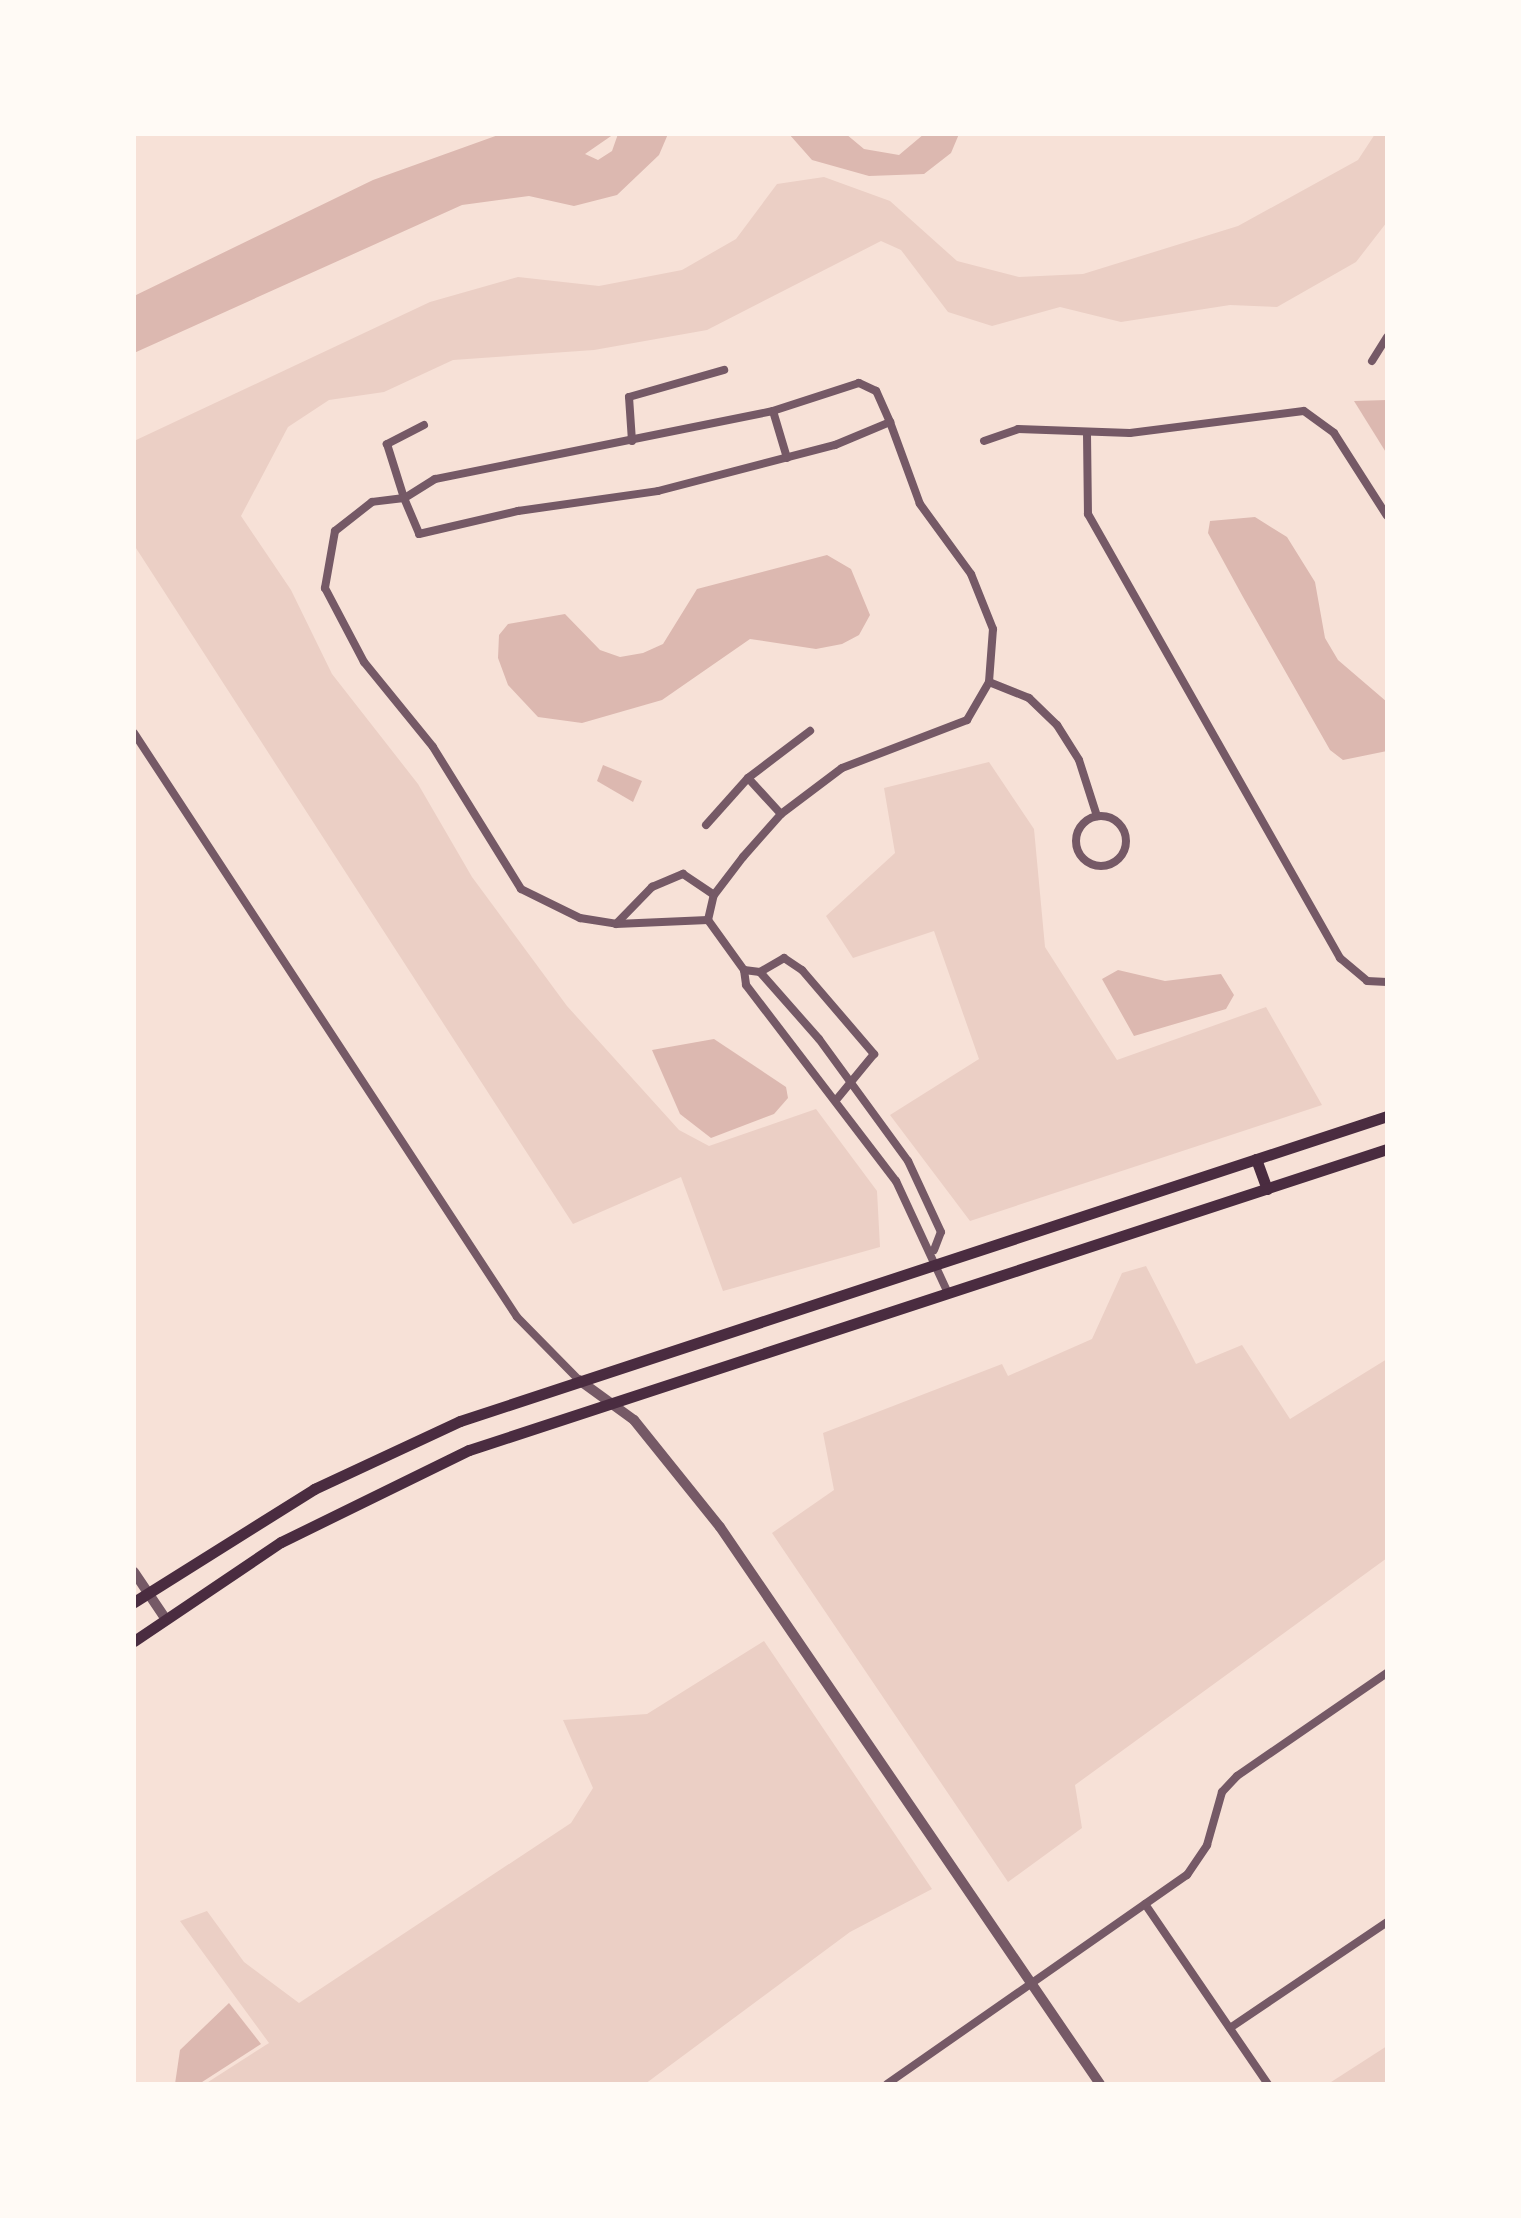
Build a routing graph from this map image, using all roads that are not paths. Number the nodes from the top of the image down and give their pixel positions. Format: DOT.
graph roads {
  1 [pos="1387,337"];
  2 [pos="1372,361"];
  3 [pos="724,370"];
  4 [pos="773,411"];
  5 [pos="890,422"];
  6 [pos="424,425"];
  7 [pos="1087,434"];
  8 [pos="632,441"];
  9 [pos="984,441"];
  10 [pos="787,458"];
  11 [pos="404,498"];
  12 [pos="1387,516"];
  13 [pos="989,682"];
  14 [pos="810,731"];
  15 [pos="134,733"];
  16 [pos="748,778"];
  17 [pos="781,814"];
  18 [pos="1097,816"];
  19 [pos="706,825"];
  20 [pos="714,895"];
  21 [pos="708,920"];
  22 [pos="616,924"];
  23 [pos="744,970"];
  24 [pos="760,972"];
  25 [pos="1387,982"];
  26 [pos="853,1088"];
  27 [pos="837,1099"];
  28 [pos="1387,1116"];
  29 [pos="1387,1149"];
  30 [pos="1256,1159"];
  31 [pos="1267,1189"];
  32 [pos="934,1250"];
  33 [pos="937,1263"];
  34 [pos="948,1293"];
  35 [pos="579,1380"];
  36 [pos="609,1402"];
  37 [pos="134,1572"];
  38 [pos="147,1592"];
  39 [pos="134,1602"];
  40 [pos="165,1618"];
  41 [pos="134,1641"];
  42 [pos="1387,1673"];
  43 [pos="1145,1904"];
  44 [pos="1387,1922"];
  45 [pos="1032,1983"];
  46 [pos="1230,2028"];
  47 [pos="887,2084"];
  48 [pos="1100,2084"];
  49 [pos="1268,2084"];
  1 -- 2 [label="street"];
  3 -- 8 [label="street"];
  4 -- 5 [label="street"];
  4 -- 8 [label="street"];
  4 -- 10 [label="street"];
  5 -- 10 [label="street"];
  5 -- 13 [label="street"];
  6 -- 11 [label="street"];
  7 -- 9 [label="street"];
  7 -- 12 [label="street"];
  7 -- 25 [label="street"];
  8 -- 11 [label="street"];
  10 -- 11 [label="street"];
  11 -- 22 [label="street"];
  13 -- 17 [label="street"];
  13 -- 18 [label="street"];
  14 -- 16 [label="street"];
  15 -- 35 [label="street"];
  16 -- 17 [label="street"];
  16 -- 19 [label="street"];
  17 -- 20 [label="street"];
  18 -- 18 [label="street"];
  20 -- 21 [label="street"];
  20 -- 22 [label="street"];
  21 -- 22 [label="street"];
  21 -- 23 [label="street"];
  23 -- 24 [label="street"];
  23 -- 27 [label="street"];
  24 -- 26 [label="street"];
  24 -- 26 [label="street"];
  26 -- 27 [label="street"];
  26 -- 32 [label="street"];
  27 -- 32 [label="street"];
  28 -- 30 [label="main road"];
  29 -- 31 [label="main road"];
  30 -- 31 [label="main road"];
  30 -- 33 [label="main road"];
  31 -- 34 [label="main road"];
  32 -- 33 [label="street"];
  33 -- 34 [label="street"];
  33 -- 35 [label="main road"];
  34 -- 36 [label="main road"];
  35 -- 36 [label="street"];
  35 -- 38 [label="main road"];
  36 -- 40 [label="main road"];
  36 -- 45 [label="street"];
  37 -- 38 [label="street"];
  38 -- 39 [label="main road"];
  38 -- 40 [label="street"];
  40 -- 41 [label="main road"];
  42 -- 43 [label="street"];
  43 -- 45 [label="street"];
  43 -- 46 [label="street"];
  44 -- 46 [label="street"];
  45 -- 47 [label="street"];
  45 -- 48 [label="street"];
  46 -- 49 [label="street"];
}
